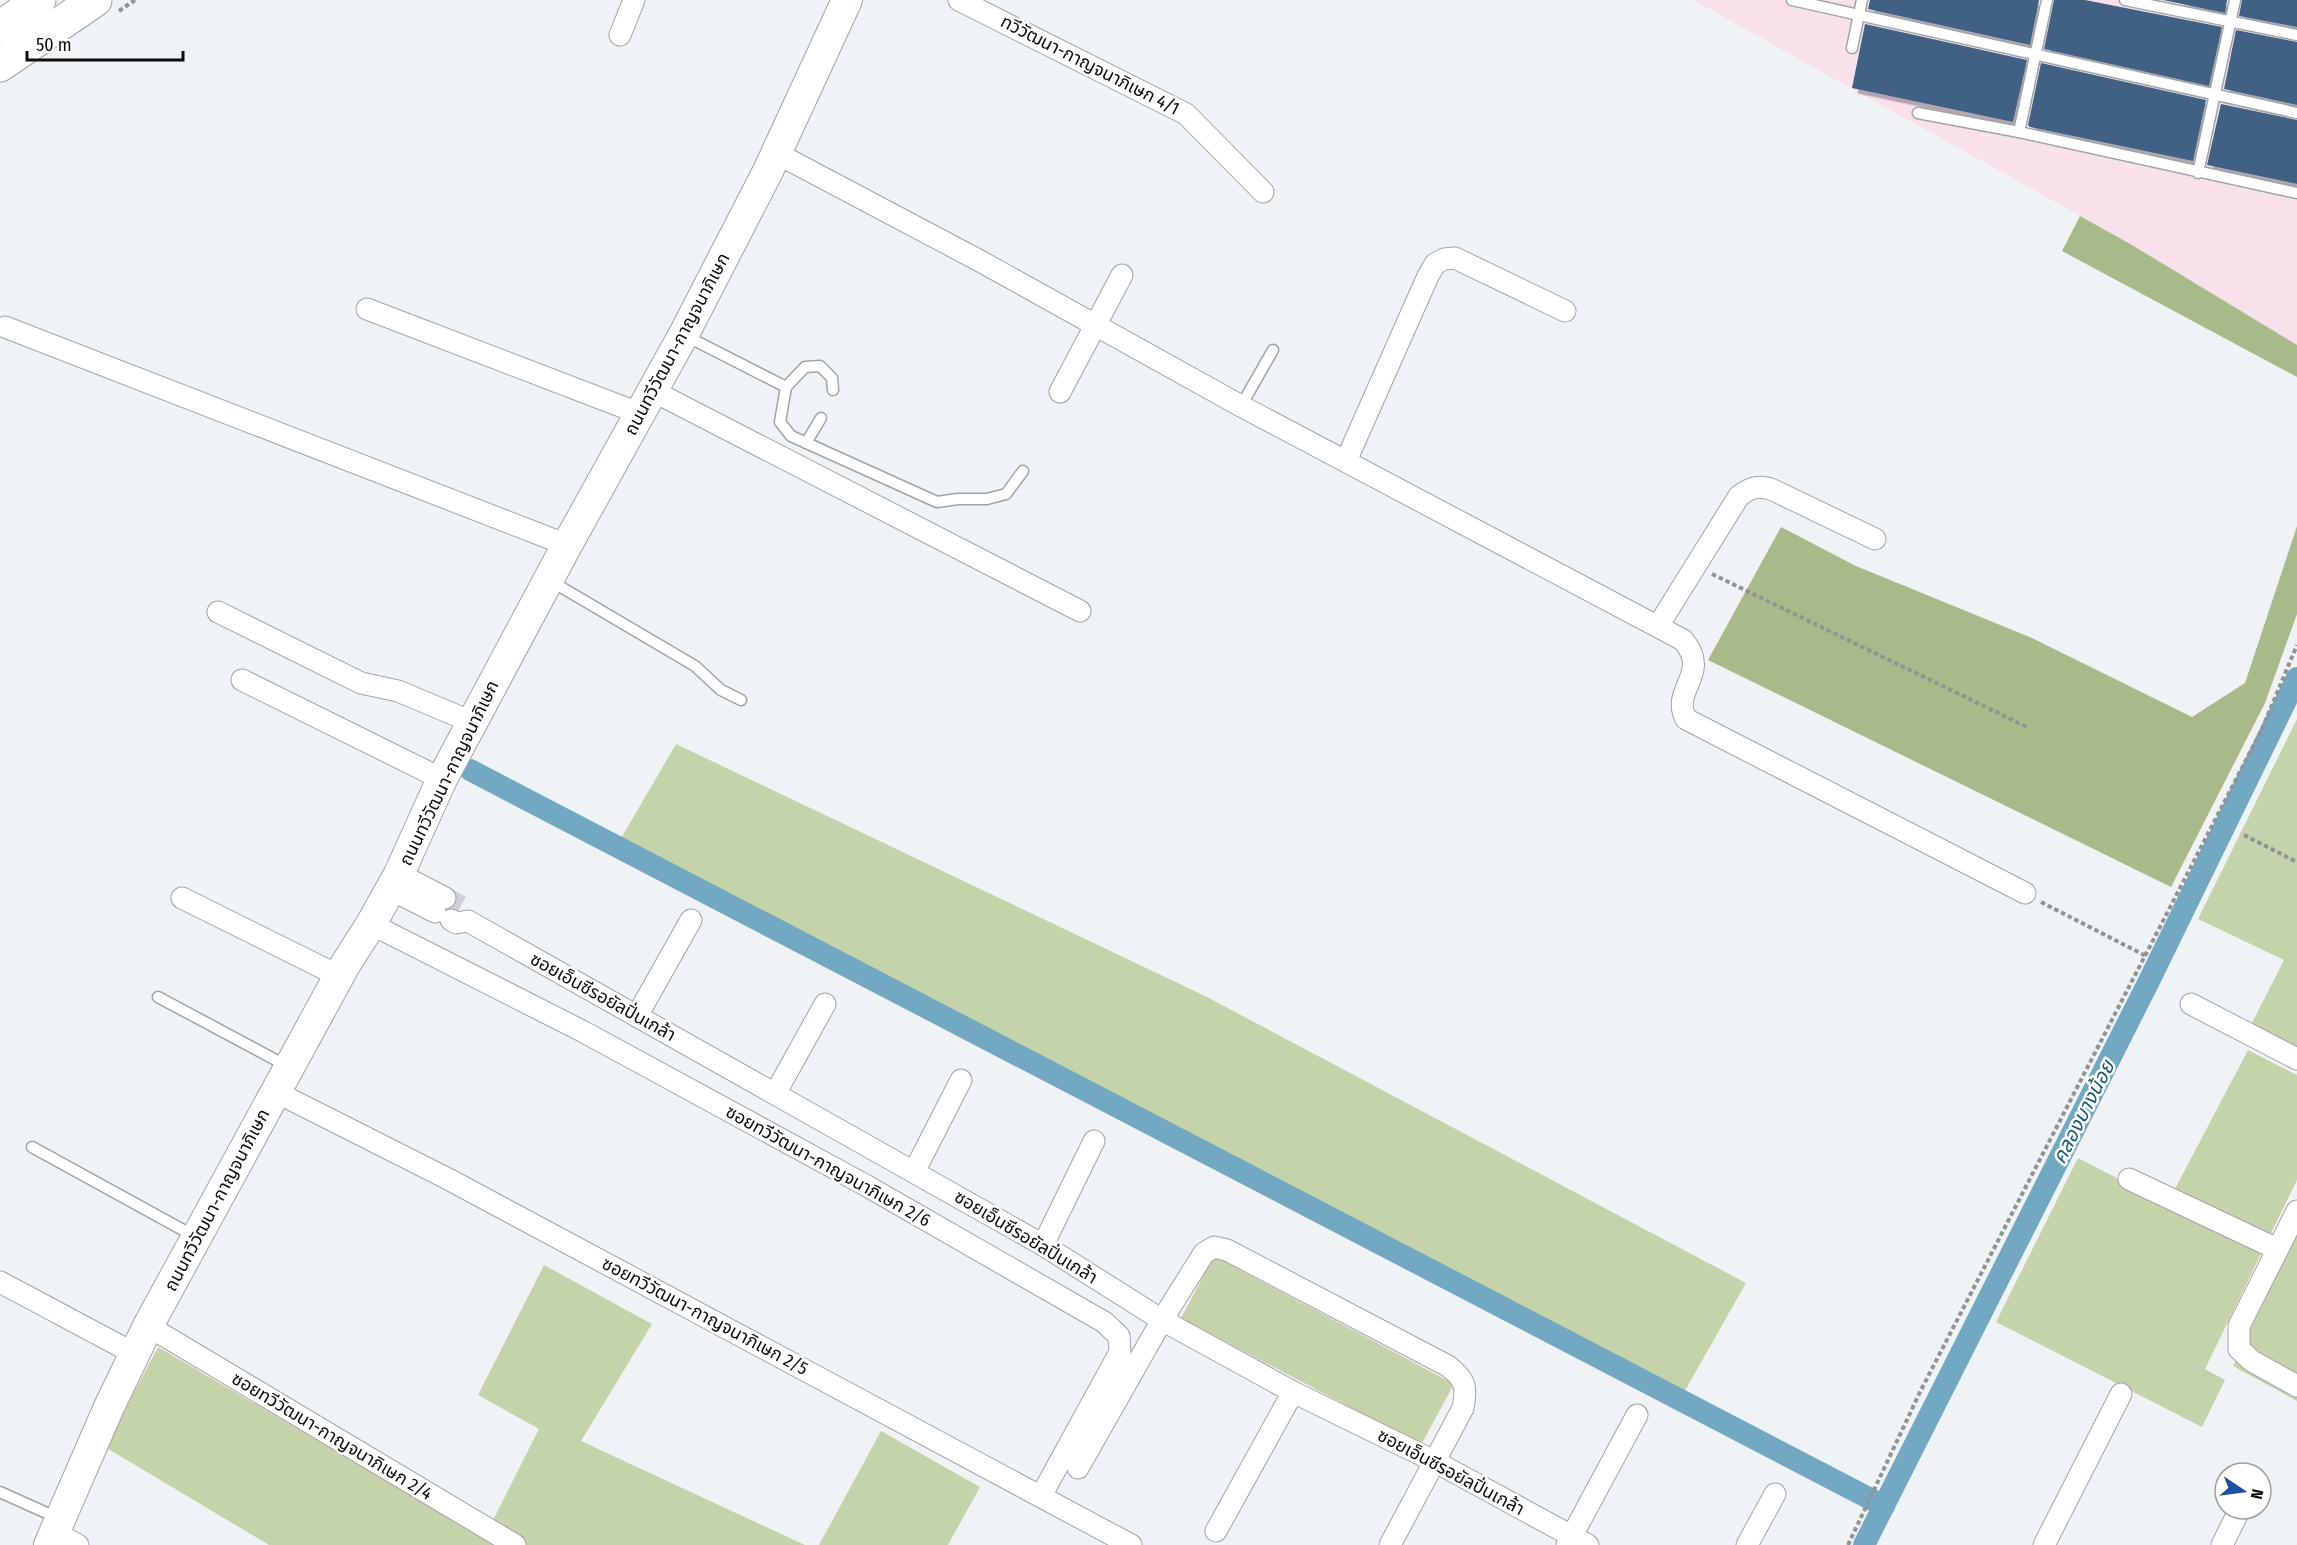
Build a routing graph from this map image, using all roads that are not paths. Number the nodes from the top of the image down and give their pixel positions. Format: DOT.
graph roads {
  1 [pos="39,0"];
  2 [pos="95,0"];
  3 [pos="634,0"];
  4 [pos="847,0"];
  5 [pos="960,0"];
  6 [pos="1792,0"];
  7 [pos="1862,0"];
  8 [pos="2047,0"];
  9 [pos="2125,0"];
  10 [pos="2235,0"];
  11 [pos="1859,15"];
  12 [pos="2231,22"];
  13 [pos="0,28"];
  14 [pos="620,34"];
  15 [pos="2297,35"];
  16 [pos="1852,48"];
  17 [pos="2035,56"];
  18 [pos="0,65"];
  19 [pos="2216,96"];
  20 [pos="1918,113"];
  21 [pos="2297,113"];
  22 [pos="2019,132"];
  23 [pos="776,153"];
  24 [pos="2198,173"];
  25 [pos="1263,192"];
  26 [pos="2297,193"];
  27 [pos="1122,275"];
  28 [pos="367,309"];
  29 [pos="1565,311"];
  30 [pos="1097,326"];
  31 [pos="5,327"];
  32 [pos="684,334"];
  33 [pos="1273,350"];
  34 [pos="786,387"];
  35 [pos="833,390"];
  36 [pos="1060,392"];
  37 [pos="647,403"];
  38 [pos="1241,406"];
  39 [pos="821,418"];
  40 [pos="806,443"];
  41 [pos="1346,461"];
  42 [pos="1023,471"];
  43 [pos="1875,539"];
  44 [pos="567,545"];
  45 [pos="548,580"];
  46 [pos="1080,611"];
  47 [pos="218,612"];
  48 [pos="1658,626"];
  49 [pos="242,680"];
  50 [pos="741,700"];
  51 [pos="472,722"];
  52 [pos="442,778"];
  53 [pos="394,881"];
  54 [pos="2025,893"];
  55 [pos="182,898"];
  56 [pos="691,920"];
  57 [pos="371,924"];
  58 [pos="339,976"];
  59 [pos="158,996"];
  60 [pos="825,1004"];
  61 [pos="2191,1004"];
  62 [pos="638,1016"];
  63 [pos="2297,1059"];
  64 [pos="283,1080"];
  65 [pos="961,1080"];
  66 [pos="776,1094"];
  67 [pos="1094,1141"];
  68 [pos="32,1147"];
  69 [pos="914,1172"];
  70 [pos="2129,1179"];
  71 [pos="2297,1211"];
  72 [pos="197,1238"];
  73 [pos="1043,1245"];
  74 [pos="2277,1249"];
  75 [pos="0,1282"];
  76 [pos="1161,1320"];
  77 [pos="148,1326"];
  78 [pos="135,1354"];
  79 [pos="2297,1386"];
  80 [pos="1293,1392"];
  81 [pos="2121,1394"];
  82 [pos="1637,1415"];
  83 [pos="1434,1461"];
  84 [pos="1078,1468"];
  85 [pos="0,1492"];
  86 [pos="1775,1494"];
  87 [pos="1041,1496"];
  88 [pos="2234,1521"];
  89 [pos="1216,1531"];
  90 [pos="60,1535"];
  91 [pos="1575,1542"];
  92 [pos="515,1545"];
  93 [pos="1131,1545"];
  94 [pos="1390,1545"];
  95 [pos="1747,1545"];
  96 [pos="2044,1545"];
  97 [pos="2222,1545"];
  1 -- 13 [label="main road"];
  2 -- 18 [label="main road"];
  3 -- 14 [label="street"];
  4 -- 23 [label="street, ถนนทวีวัฒนา-กาญจนาภิเษก"];
  5 -- 25 [label="street, ทวีวัฒนา-กาญจนาภิเษก 4/1"];
  6 -- 11 [label="lane"];
  7 -- 11 [label="lane"];
  8 -- 17 [label="lane"];
  9 -- 12 [label="lane"];
  10 -- 12 [label="lane"];
  11 -- 16 [label="lane"];
  11 -- 17 [label="lane"];
  12 -- 15 [label="lane"];
  12 -- 19 [label="lane"];
  17 -- 19 [label="lane"];
  17 -- 22 [label="lane"];
  19 -- 21 [label="lane"];
  19 -- 24 [label="lane"];
  20 -- 22 [label="lane"];
  22 -- 24 [label="lane"];
  23 -- 30 [label="street"];
  23 -- 32 [label="street, ถนนทวีวัฒนา-กาญจนาภิเษก"];
  24 -- 26 [label="lane"];
  27 -- 30 [label="street"];
  28 -- 37 [label="street"];
  29 -- 41 [label="street"];
  30 -- 36 [label="street"];
  30 -- 38 [label="street"];
  31 -- 44 [label="street"];
  32 -- 34 [label="lane"];
  32 -- 37 [label="street, ถนนทวีวัฒนา-กาญจนาภิเษก"];
  33 -- 38 [label="lane"];
  34 -- 35 [label="lane"];
  34 -- 40 [label="lane"];
  37 -- 44 [label="street, ถนนทวีวัฒนา-กาญจนาภิเษก"];
  37 -- 46 [label="street"];
  38 -- 41 [label="street"];
  39 -- 40 [label="lane"];
  40 -- 42 [label="lane"];
  41 -- 48 [label="street"];
  43 -- 48 [label="street"];
  44 -- 45 [label="street, ถนนทวีวัฒนา-กาญจนาภิเษก"];
  45 -- 50 [label="lane"];
  45 -- 51 [label="street, ถนนทวีวัฒนา-กาญจนาภิเษก"];
  47 -- 51 [label="street"];
  48 -- 54 [label="street"];
  49 -- 52 [label="street"];
  51 -- 52 [label="street, ถนนทวีวัฒนา-กาญจนาภิเษก"];
  52 -- 53 [label="street, ถนนทวีวัฒนา-กาญจนาภิเษก"];
  53 -- 57 [label="street, ถนนทวีวัฒนา-กาญจนาภิเษก"];
  53 -- 62 [label="street, ซอยเอ็นซีรอยัลปิ่นเกล้า"];
  55 -- 58 [label="street"];
  56 -- 62 [label="street"];
  57 -- 58 [label="street, ถนนทวีวัฒนา-กาญจนาภิเษก"];
  57 -- 87 [label="street, ซอยทวีวัฒนา-กาญจนาภิเษก 2/6"];
  58 -- 64 [label="street, ถนนทวีวัฒนา-กาญจนาภิเษก"];
  59 -- 64 [label="lane"];
  60 -- 66 [label="street"];
  61 -- 63 [label="street"];
  62 -- 66 [label="street, ซอยเอ็นซีรอยัลปิ่นเกล้า"];
  64 -- 72 [label="street, ถนนทวีวัฒนา-กาญจนาภิเษก"];
  64 -- 87 [label="street, ซอยทวีวัฒนา-กาญจนาภิเษก 2/5"];
  65 -- 69 [label="street"];
  66 -- 69 [label="street, ซอยเอ็นซีรอยัลปิ่นเกล้า"];
  67 -- 73 [label="street"];
  68 -- 72 [label="lane"];
  69 -- 73 [label="street, ซอยเอ็นซีรอยัลปิ่นเกล้า"];
  70 -- 74 [label="street"];
  71 -- 74 [label="street"];
  72 -- 77 [label="street, ถนนทวีวัฒนา-กาญจนาภิเษก"];
  73 -- 76 [label="street, ซอยเอ็นซีรอยัลปิ่นเกล้า"];
  74 -- 79 [label="street"];
  75 -- 78 [label="street"];
  76 -- 80 [label="street, ซอยเอ็นซีรอยัลปิ่นเกล้า"];
  76 -- 83 [label="street"];
  76 -- 84 [label="street"];
  77 -- 78 [label="street, ถนนทวีวัฒนา-กาญจนาภิเษก"];
  77 -- 92 [label="street, ซอยทวีวัฒนา-กาญจนาภิเษก 2/4"];
  78 -- 90 [label="street, ถนนทวีวัฒนา-กาญจนาภิเษก"];
  80 -- 83 [label="street, ซอยเอ็นซีรอยัลปิ่นเกล้า"];
  80 -- 89 [label="street"];
  81 -- 96 [label="street"];
  82 -- 91 [label="street"];
  83 -- 91 [label="street, ซอยเอ็นซีรอยัลปิ่นเกล้า"];
  83 -- 94 [label="street"];
  85 -- 90 [label="lane"];
  86 -- 95 [label="street"];
  87 -- 93 [label="street, ซอยทวีวัฒนา-กาญจนาภิเษก 2/5"];
  88 -- 97 [label="street"];
}
